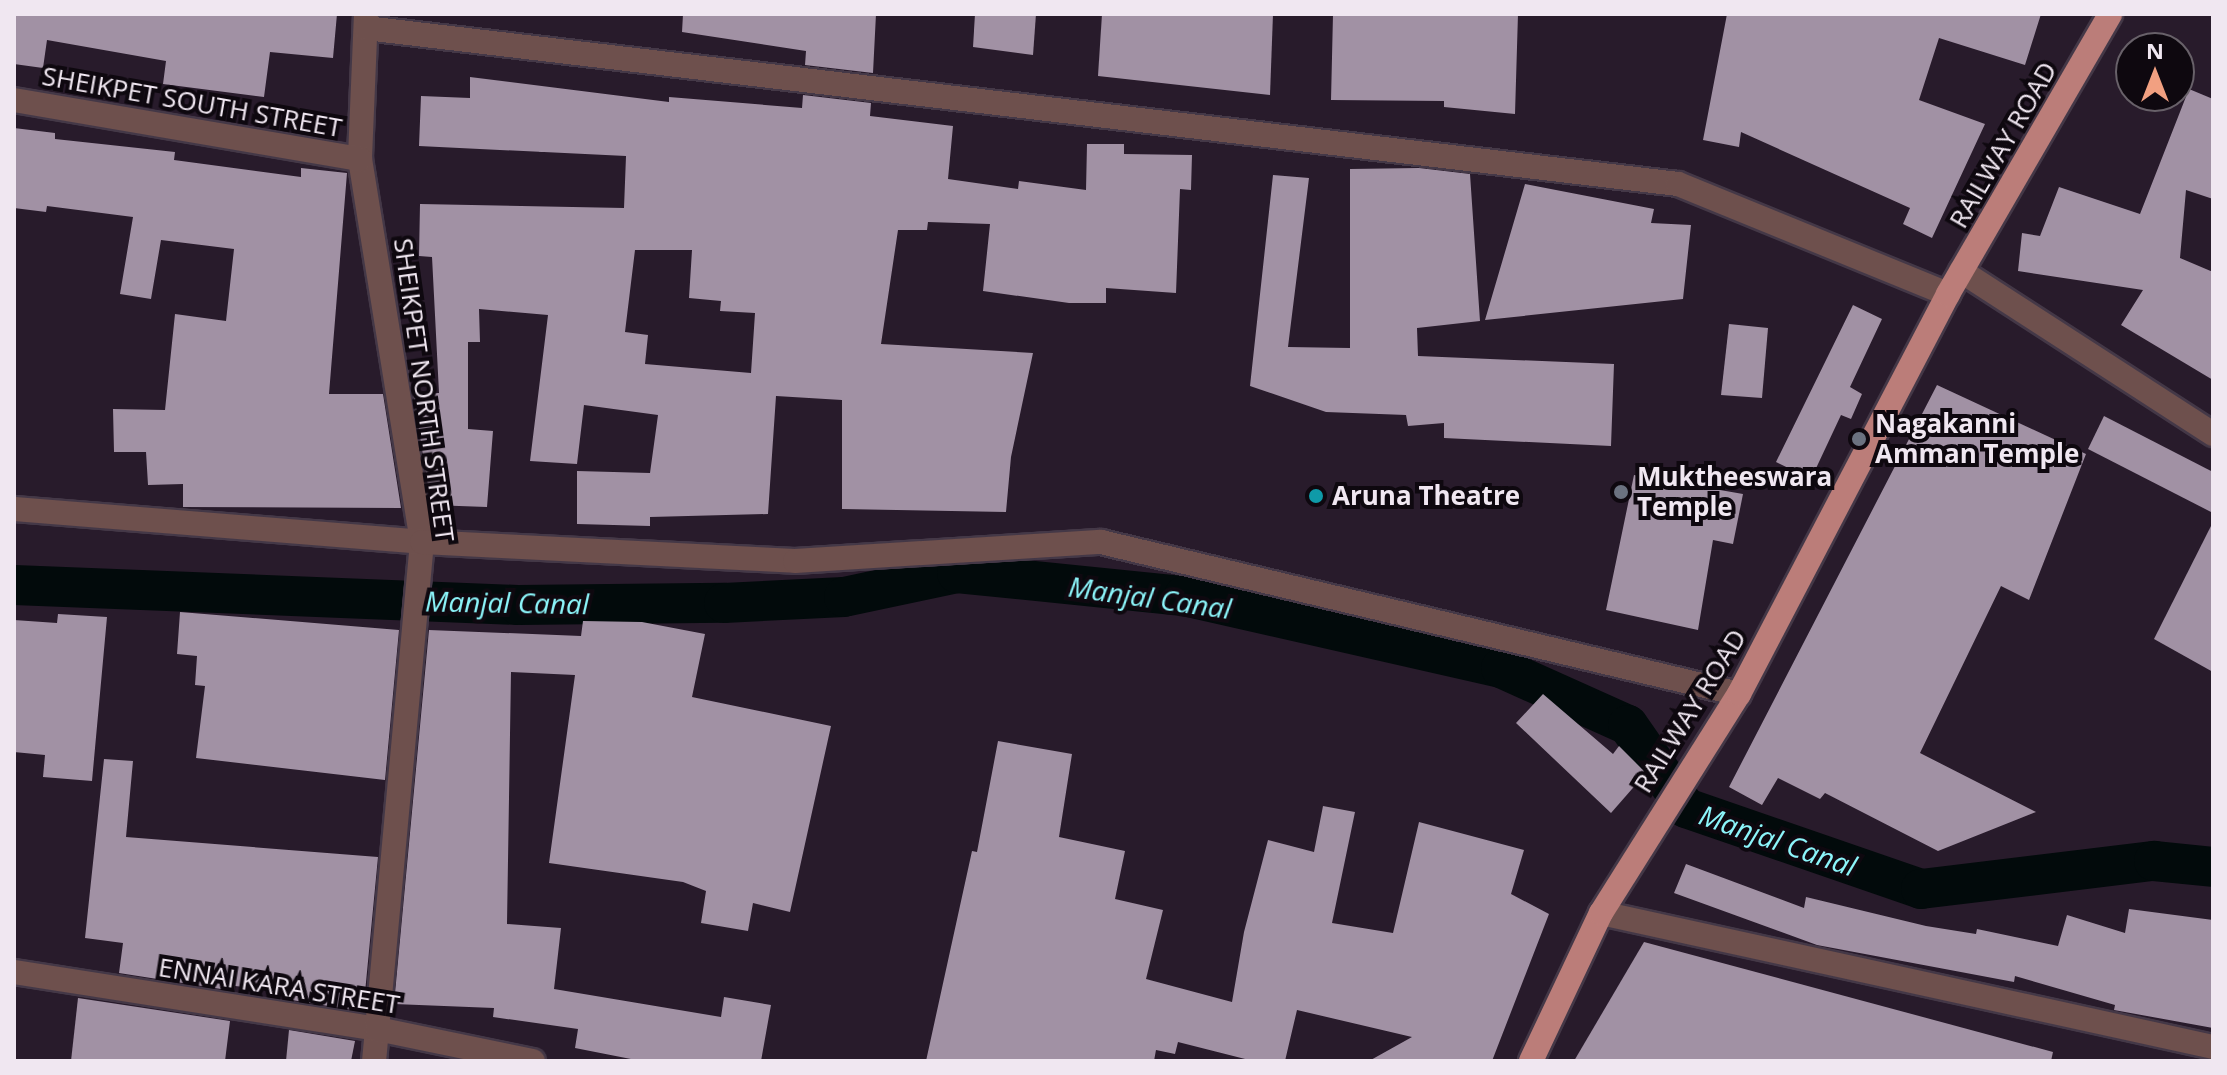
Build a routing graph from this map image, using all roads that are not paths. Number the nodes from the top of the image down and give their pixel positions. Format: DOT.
graph roads {
  1 [pos="2110,14"];
  2 [pos="366,21"];
  3 [pos="14,100"];
  4 [pos="360,159"];
  5 [pos="1961,271"];
  6 [pos="1948,294"];
  7 [pos="2213,434"];
  8 [pos="14,509"];
  9 [pos="422,543"];
  10 [pos="1739,694"];
  11 [pos="1601,913"];
  12 [pos="14,972"];
  13 [pos="377,1029"];
  14 [pos="2213,1047"];
  15 [pos="374,1061"];
  16 [pos="533,1061"];
  17 [pos="1531,1061"];
  1 -- 5 [label="main road, RAILWAY ROAD"];
  2 -- 4 [label="street, SHEIKPET NORTH STREET"];
  2 -- 6 [label="street"];
  3 -- 4 [label="street, SHEIKPET SOUTH STREET"];
  4 -- 9 [label="street, SHEIKPET NORTH STREET"];
  5 -- 6 [label="main road, RAILWAY ROAD"];
  5 -- 7 [label="street"];
  6 -- 10 [label="main road, RAILWAY ROAD"];
  8 -- 9 [label="street"];
  9 -- 10 [label="street"];
  9 -- 13 [label="street, SHEIKPET NORTH STREET"];
  10 -- 11 [label="main road, RAILWAY ROAD"];
  11 -- 14 [label="street"];
  11 -- 17 [label="main road, RAILWAY ROAD"];
  12 -- 13 [label="street, ENNAI KARA STREET"];
  13 -- 15 [label="street, SHEIKPET NORTH STREET"];
  13 -- 16 [label="street, ENNAI KARA STREET"];
}
